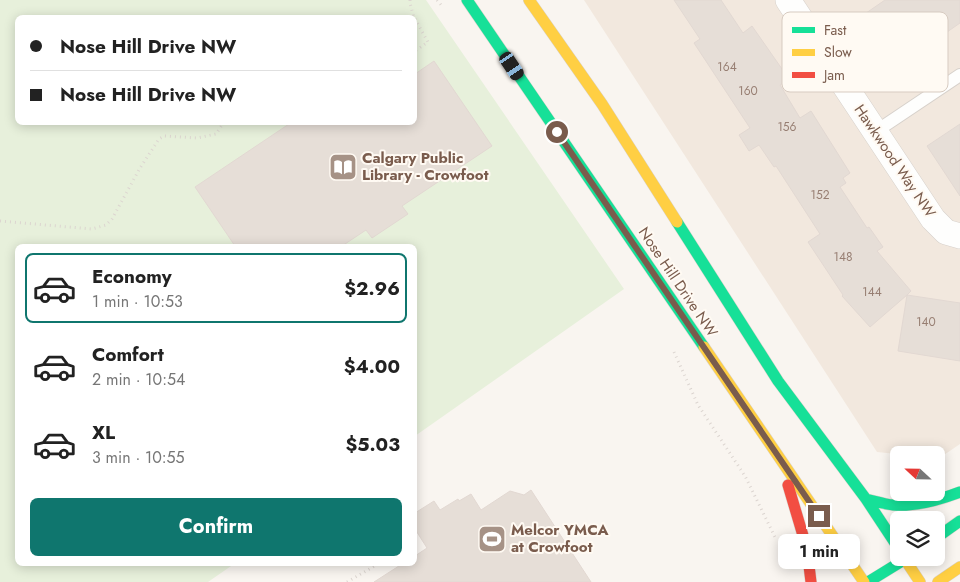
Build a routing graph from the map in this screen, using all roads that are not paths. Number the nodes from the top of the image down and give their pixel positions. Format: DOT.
graph roads {
  1 [pos="467,0"];
  2 [pos="530,0"];
  3 [pos="960,75"];
  4 [pos="948,83"];
  5 [pos="851,92"];
  6 [pos="935,92"];
  7 [pos="875,132"];
  8 [pos="960,236"];
  9 [pos="780,458"];
  10 [pos="960,492"];
  11 [pos="866,499"];
  12 [pos="960,521"];
  13 [pos="945,532"];
  14 [pos="890,535"];
  15 [pos="890,566"];
  16 [pos="910,566"];
  17 [pos="960,568"];
  18 [pos="811,582"];
  19 [pos="864,582"];
  20 [pos="868,582"];
  21 [pos="920,582"];
  22 [pos="938,582"];
  1 -- 9 [label="main road, Nose Hill Drive NW"];
  2 -- 11 [label="main road, Nose Hill Drive NW"];
  3 -- 4 [label="lane"];
  5 -- 7 [label="street, Hawkwood Way NW"];
  6 -- 7 [label="lane"];
  7 -- 8 [label="street, Hawkwood Way NW"];
  9 -- 18 [label="main road"];
  9 -- 19 [label="main road, Nose Hill Drive NW"];
  10 -- 11 [label="main road"];
  11 -- 14 [label="main road, Nose Hill Drive NW"];
  12 -- 13 [label="main road"];
  15 -- 20 [label="main road"];
  16 -- 21 [label="main road, Nose Hill Drive NW"];
  17 -- 22 [label="main road"];
}
